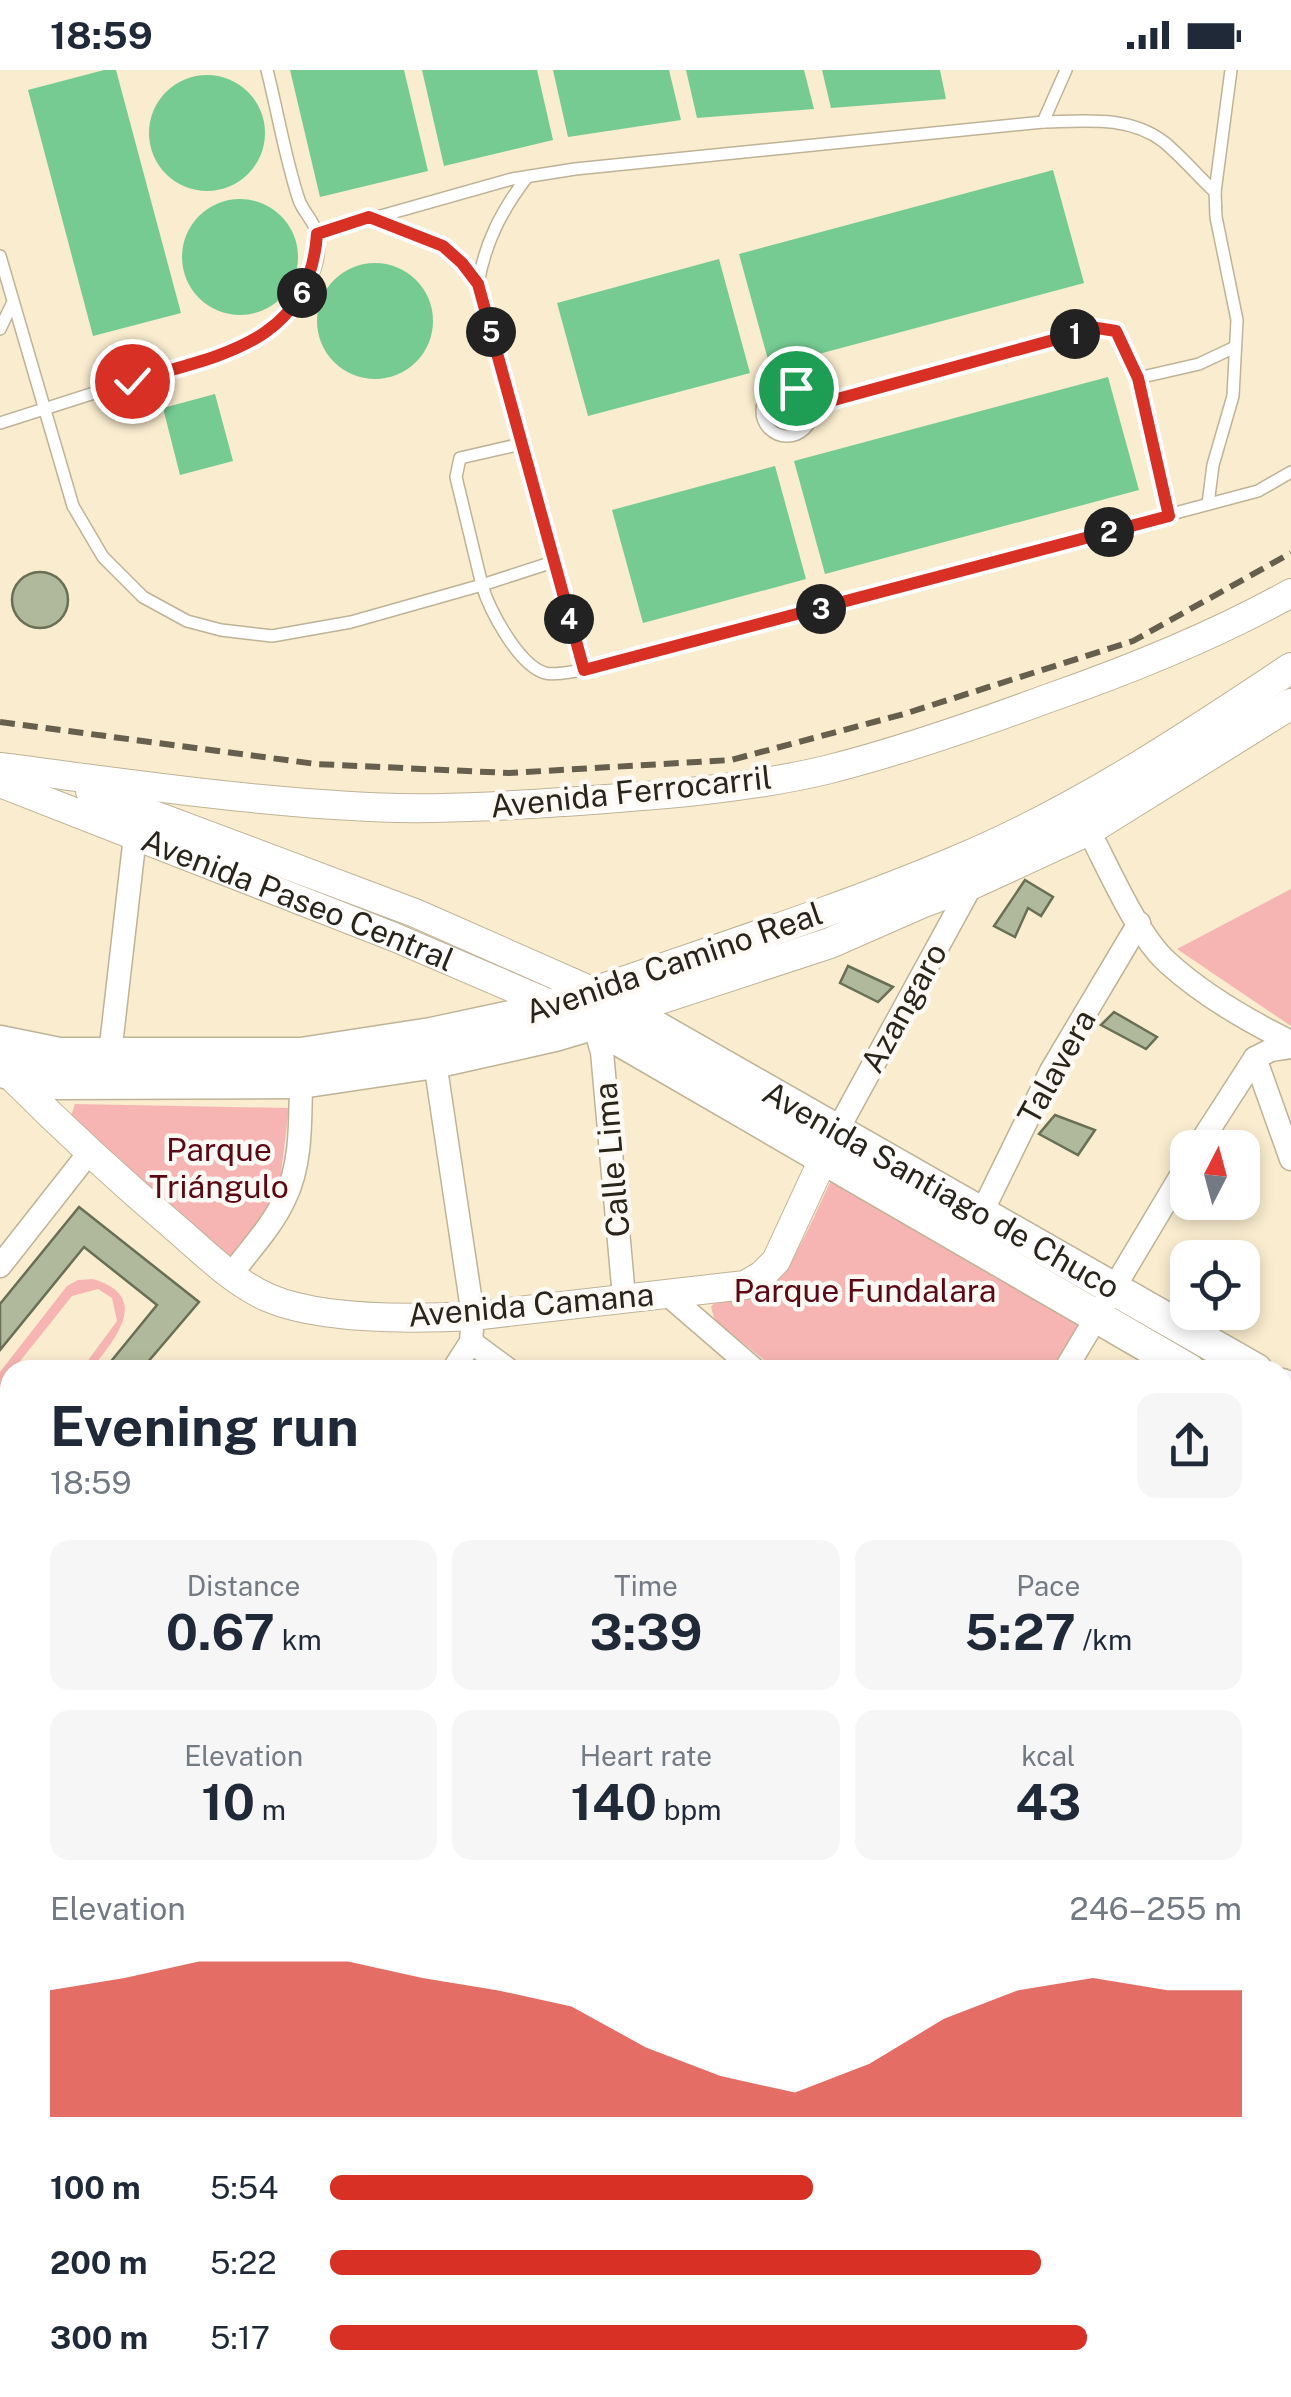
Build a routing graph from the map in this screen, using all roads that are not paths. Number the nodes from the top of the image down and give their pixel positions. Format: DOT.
graph roads {
  1 [pos="267,70"];
  2 [pos="1066,70"];
  3 [pos="1231,70"];
  4 [pos="1043,122"];
  5 [pos="527,177"];
  6 [pos="1215,192"];
  7 [pos="369,217"];
  8 [pos="317,234"];
  9 [pos="0,256"];
  10 [pos="478,284"];
  11 [pos="12,304"];
  12 [pos="0,329"];
  13 [pos="1236,348"];
  14 [pos="1138,378"];
  15 [pos="812,406"];
  16 [pos="42,408"];
  17 [pos="0,424"];
  18 [pos="521,444"];
  19 [pos="1291,472"];
  20 [pos="1208,504"];
  21 [pos="1169,516"];
  22 [pos="552,562"];
  23 [pos="482,584"];
  24 [pos="1291,593"];
  25 [pos="1291,668"];
  26 [pos="584,670"];
  27 [pos="1289,709"];
  28 [pos="0,767"];
  29 [pos="35,771"];
  30 [pos="0,784"];
  31 [pos="1082,817"];
  32 [pos="136,836"];
  33 [pos="972,884"];
  34 [pos="1139,922"];
  35 [pos="594,992"];
  36 [pos="555,1006"];
  37 [pos="629,1009"];
  38 [pos="594,1024"];
  39 [pos="1291,1045"];
  40 [pos="110,1054"];
  41 [pos="4,1058"];
  42 [pos="1255,1058"];
  43 [pos="436,1062"];
  44 [pos="301,1082"];
  45 [pos="1209,1130"];
  46 [pos="830,1144"];
  47 [pos="88,1154"];
  48 [pos="1291,1159"];
  49 [pos="1170,1194"];
  50 [pos="981,1214"];
  51 [pos="0,1266"];
  52 [pos="231,1275"];
  53 [pos="667,1294"];
  54 [pos="624,1297"];
  55 [pos="1104,1302"];
  56 [pos="472,1329"];
  57 [pos="458,1360"];
  58 [pos="500,1360"];
  59 [pos="743,1360"];
  60 [pos="1071,1360"];
  61 [pos="1176,1360"];
  62 [pos="1234,1360"];
  1 -- 8 [label="lane"];
  2 -- 4 [label="lane"];
  3 -- 6 [label="lane"];
  4 -- 5 [label="lane"];
  4 -- 6 [label="lane"];
  5 -- 7 [label="lane"];
  5 -- 10 [label="lane"];
  6 -- 13 [label="lane"];
  7 -- 8 [label="lane"];
  7 -- 10 [label="lane"];
  8 -- 16 [label="lane"];
  9 -- 11 [label="lane"];
  10 -- 18 [label="lane"];
  11 -- 12 [label="lane"];
  11 -- 16 [label="lane"];
  13 -- 14 [label="lane"];
  13 -- 20 [label="lane"];
  14 -- 15 [label="lane"];
  14 -- 21 [label="lane"];
  15 -- 15 [label="lane"];
  16 -- 17 [label="lane"];
  16 -- 23 [label="lane"];
  18 -- 22 [label="lane"];
  18 -- 23 [label="lane"];
  19 -- 20 [label="lane"];
  20 -- 21 [label="lane"];
  21 -- 26 [label="lane"];
  22 -- 23 [label="lane"];
  22 -- 26 [label="lane"];
  23 -- 26 [label="lane"];
  24 -- 29 [label="street, Avenida Ferrocarril"];
  25 -- 31 [label="main road, Avenida Camino Real"];
  27 -- 31 [label="main road, Avenida Camino Real"];
  28 -- 29 [label="street, Avenida Ferrocarril"];
  29 -- 35 [label="street, Avenida Paseo Central"];
  30 -- 32 [label="street, Avenida Paseo Central"];
  31 -- 33 [label="main road, Avenida Camino Real"];
  31 -- 34 [label="street"];
  31 -- 35 [label="main road, Avenida Camino Real"];
  32 -- 36 [label="street, Avenida Paseo Central"];
  32 -- 40 [label="street"];
  33 -- 37 [label="main road, Avenida Camino Real"];
  33 -- 46 [label="street, Azangaro"];
  34 -- 39 [label="street"];
  34 -- 50 [label="street, Talavera"];
  35 -- 36 [label="main road, Avenida Camino Real"];
  35 -- 37 [label="main road, Avenida Paseo Central"];
  36 -- 38 [label="main road, Avenida Paseo Central"];
  36 -- 40 [label="main road, Avenida Camino Real"];
  37 -- 38 [label="main road, Avenida Camino Real"];
  37 -- 46 [label="main road, Avenida Santiago de Chuco"];
  38 -- 43 [label="main road, Avenida Camino Real"];
  38 -- 46 [label="main road, Avenida Santiago de Chuco"];
  38 -- 54 [label="street, Calle Lima"];
  39 -- 42 [label="street"];
  40 -- 41 [label="main road, Avenida Camino Real"];
  41 -- 44 [label="main road, Avenida Camino Real"];
  41 -- 47 [label="street, Avenida Camana"];
  42 -- 45 [label="street"];
  42 -- 48 [label="street"];
  43 -- 44 [label="main road, Avenida Camino Real"];
  43 -- 56 [label="street"];
  44 -- 52 [label="street"];
  46 -- 50 [label="main road, Avenida Santiago de Chuco"];
  46 -- 53 [label="street, Avenida Camana"];
  46 -- 55 [label="main road, Avenida Santiago de Chuco"];
  47 -- 51 [label="street"];
  47 -- 52 [label="street, Avenida Camana"];
  49 -- 55 [label="street"];
  50 -- 55 [label="main road, Avenida Santiago de Chuco"];
  52 -- 56 [label="street, Avenida Camana"];
  53 -- 54 [label="street, Avenida Camana"];
  53 -- 59 [label="street"];
  54 -- 56 [label="street, Avenida Camana"];
  55 -- 60 [label="street"];
  55 -- 61 [label="main road, Avenida Santiago de Chuco"];
  55 -- 62 [label="main road, Avenida Santiago de Chuco"];
  56 -- 57 [label="street"];
  56 -- 58 [label="street"];
}
